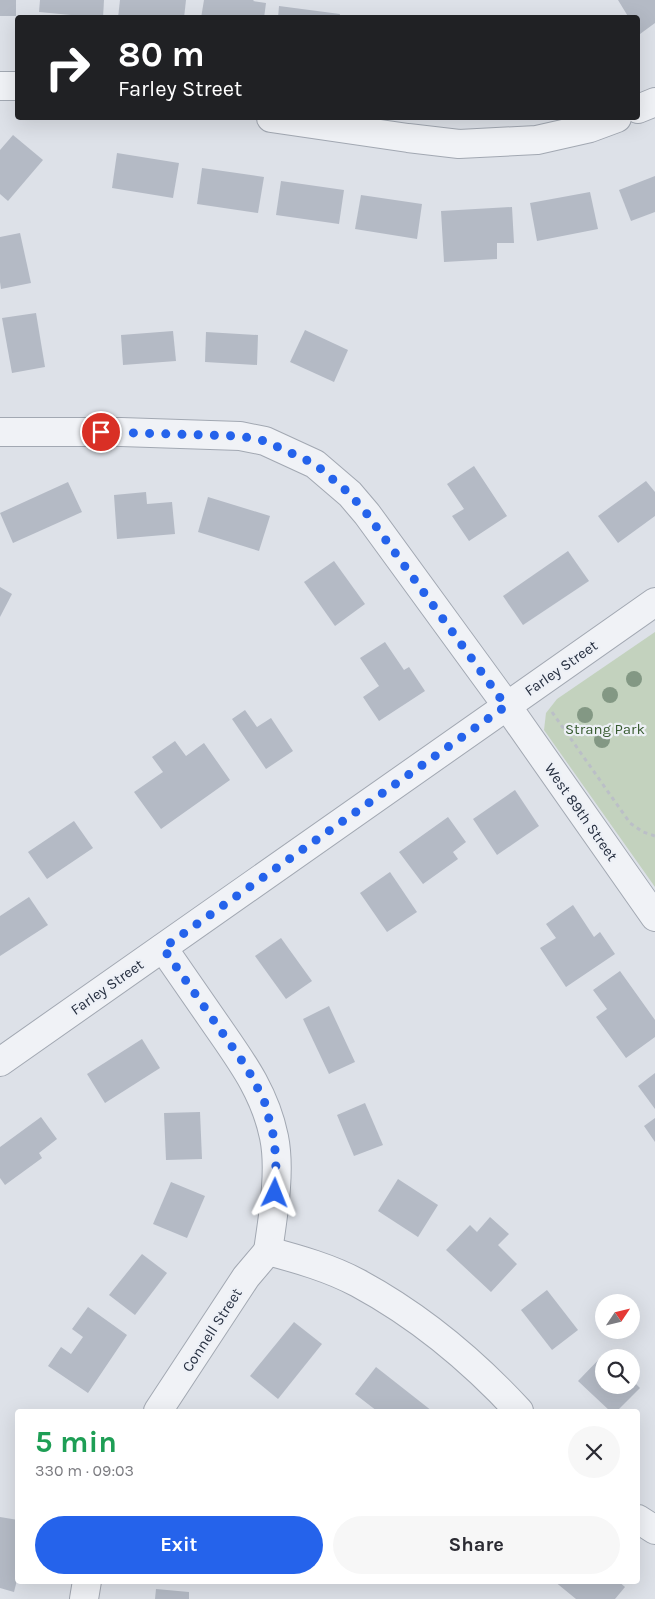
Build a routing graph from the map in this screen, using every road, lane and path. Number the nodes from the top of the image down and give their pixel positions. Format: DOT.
graph roads {
  1 [pos="0,86"];
  2 [pos="15,86"];
  3 [pos="655,102"];
  4 [pos="640,109"];
  5 [pos="284,120"];
  6 [pos="612,120"];
  7 [pos="0,432"];
  8 [pos="655,602"];
  9 [pos="506,706"];
  10 [pos="552,712"];
  11 [pos="655,836"];
  12 [pos="655,917"];
  13 [pos="163,948"];
  14 [pos="0,1062"];
  15 [pos="268,1250"];
  16 [pos="159,1409"];
  17 [pos="516,1409"];
  18 [pos="640,1520"];
  19 [pos="655,1530"];
  20 [pos="86,1584"];
  21 [pos="84,1599"];
  1 -- 2 [label="street"];
  3 -- 4 [label="street"];
  5 -- 6 [label="street"];
  7 -- 9 [label="street, West 89th Street"];
  8 -- 9 [label="street, Farley Street"];
  9 -- 12 [label="street, West 89th Street"];
  9 -- 13 [label="street, Farley Street"];
  10 -- 11 [label="path"];
  13 -- 14 [label="street, Farley Street"];
  13 -- 15 [label="street"];
  15 -- 16 [label="street, Connell Street"];
  15 -- 17 [label="street"];
  18 -- 19 [label="street"];
  20 -- 21 [label="street"];
}
